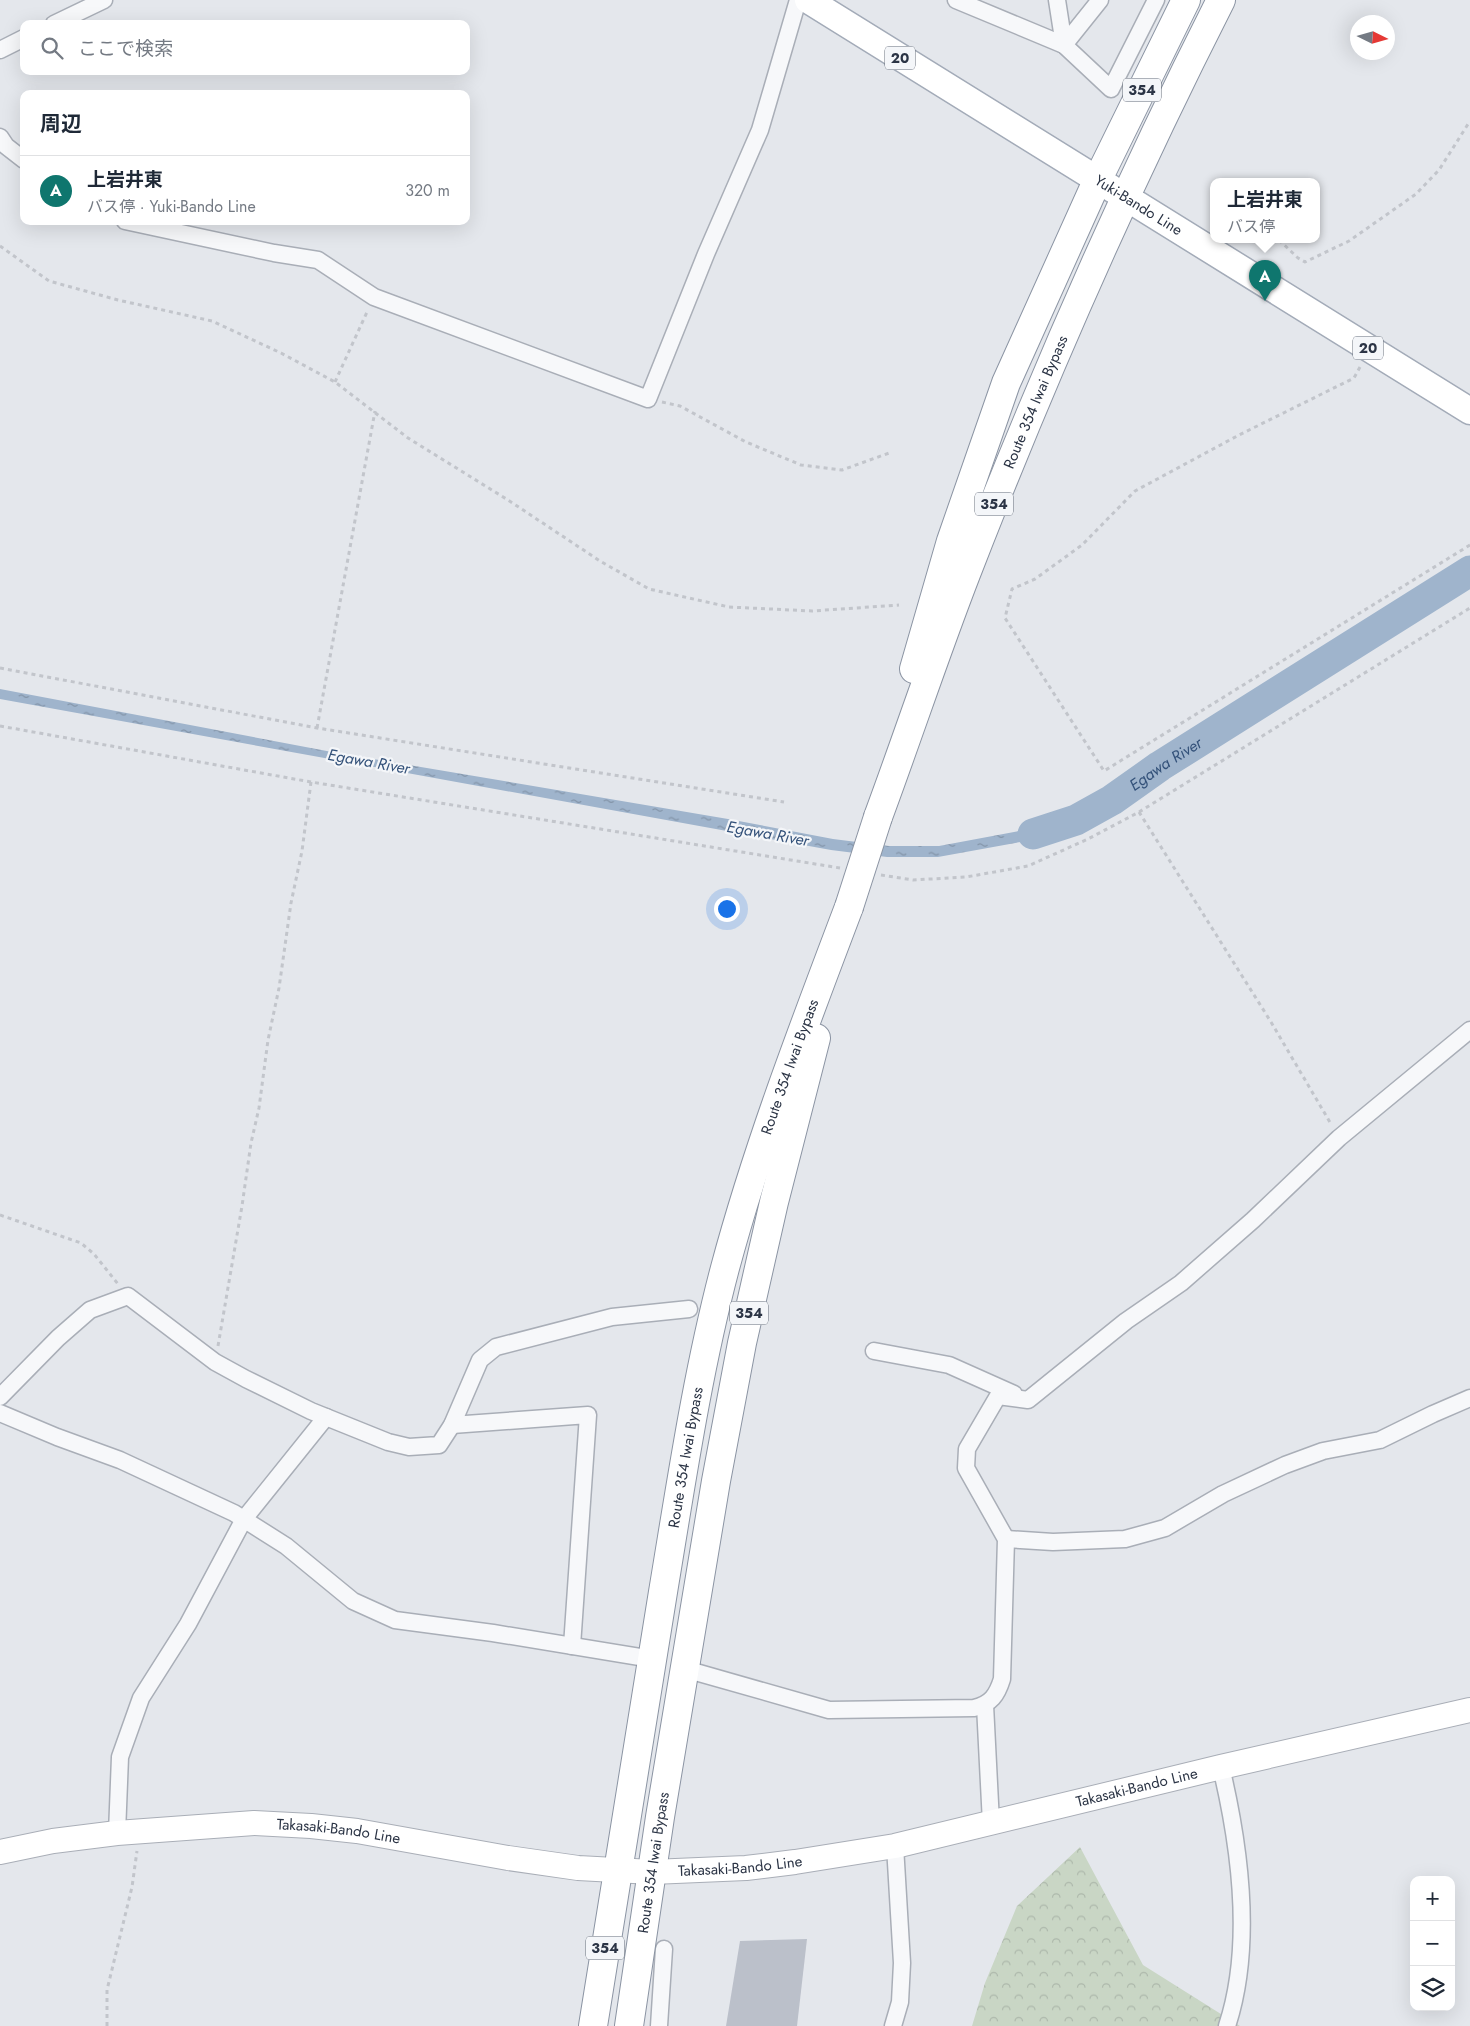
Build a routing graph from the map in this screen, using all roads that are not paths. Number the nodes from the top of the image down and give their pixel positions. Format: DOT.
graph roads {
  1 [pos="104,0"];
  2 [pos="798,0"];
  3 [pos="808,0"];
  4 [pos="956,0"];
  5 [pos="1056,0"];
  6 [pos="1100,0"];
  7 [pos="1156,0"];
  8 [pos="1186,0"];
  9 [pos="1221,0"];
  10 [pos="62,20"];
  11 [pos="20,40"];
  12 [pos="1064,44"];
  13 [pos="0,50"];
  14 [pos="0,137"];
  15 [pos="20,157"];
  16 [pos="1097,180"];
  17 [pos="1124,197"];
  18 [pos="144,225"];
  19 [pos="1470,410"];
  20 [pos="878,817"];
  21 [pos="850,907"];
  22 [pos="1470,1030"];
  23 [pos="689,1309"];
  24 [pos="874,1352"];
  25 [pos="0,1397"];
  26 [pos="1470,1398"];
  27 [pos="1028,1400"];
  28 [pos="0,1413"];
  29 [pos="326,1417"];
  30 [pos="452,1426"];
  31 [pos="244,1519"];
  32 [pos="1006,1539"];
  33 [pos="572,1646"];
  34 [pos="652,1659"];
  35 [pos="685,1668"];
  36 [pos="985,1705"];
  37 [pos="1470,1710"];
  38 [pos="1222,1767"];
  39 [pos="991,1823"];
  40 [pos="125,1832"];
  41 [pos="895,1846"];
  42 [pos="0,1852"];
  43 [pos="617,1870"];
  44 [pos="652,1872"];
  45 [pos="664,1950"];
  46 [pos="593,2026"];
  47 [pos="629,2026"];
  48 [pos="659,2026"];
  49 [pos="893,2026"];
  50 [pos="1227,2026"];
  1 -- 10 [label="street"];
  2 -- 18 [label="street"];
  3 -- 16 [label="main road, Yuki-Bando Line / 20"];
  4 -- 12 [label="street"];
  5 -- 12 [label="street"];
  6 -- 12 [label="street"];
  7 -- 12 [label="street"];
  8 -- 16 [label="highway, Route 354 Iwai Bypass / 354"];
  9 -- 17 [label="highway, Route 354 Iwai Bypass / 354"];
  11 -- 13 [label="street"];
  14 -- 15 [label="street"];
  16 -- 17 [label="main road, Yuki-Bando Line / 20"];
  16 -- 20 [label="highway, Route 354 Iwai Bypass / 354"];
  17 -- 19 [label="main road, Yuki-Bando Line / 20"];
  17 -- 20 [label="highway, Route 354 Iwai Bypass / 354"];
  20 -- 21 [label="highway, Route 354 Iwai Bypass / 354, bridge"];
  21 -- 34 [label="highway, Route 354 Iwai Bypass / 354"];
  21 -- 35 [label="highway, Route 354 Iwai Bypass / 354"];
  22 -- 27 [label="street"];
  23 -- 30 [label="street"];
  24 -- 27 [label="street"];
  25 -- 29 [label="street"];
  26 -- 32 [label="street"];
  27 -- 32 [label="street"];
  28 -- 31 [label="street"];
  29 -- 30 [label="street"];
  29 -- 31 [label="street"];
  30 -- 33 [label="street"];
  31 -- 33 [label="street"];
  31 -- 40 [label="street"];
  32 -- 36 [label="street"];
  33 -- 34 [label="street"];
  34 -- 43 [label="highway, Route 354 Iwai Bypass / 354"];
  35 -- 36 [label="street"];
  35 -- 44 [label="highway, Route 354 Iwai Bypass / 354"];
  36 -- 39 [label="street"];
  37 -- 38 [label="main road, Takasaki-Bando Line"];
  38 -- 39 [label="main road, Takasaki-Bando Line"];
  38 -- 50 [label="street"];
  39 -- 41 [label="main road, Takasaki-Bando Line"];
  40 -- 42 [label="main road, Takasaki-Bando Line"];
  40 -- 43 [label="main road, Takasaki-Bando Line"];
  41 -- 44 [label="main road, Takasaki-Bando Line"];
  41 -- 49 [label="street"];
  43 -- 44 [label="main road, Takasaki-Bando Line"];
  43 -- 46 [label="highway, Route 354 Iwai Bypass / 354"];
  44 -- 47 [label="highway, Route 354 Iwai Bypass / 354"];
  45 -- 48 [label="street"];
}
